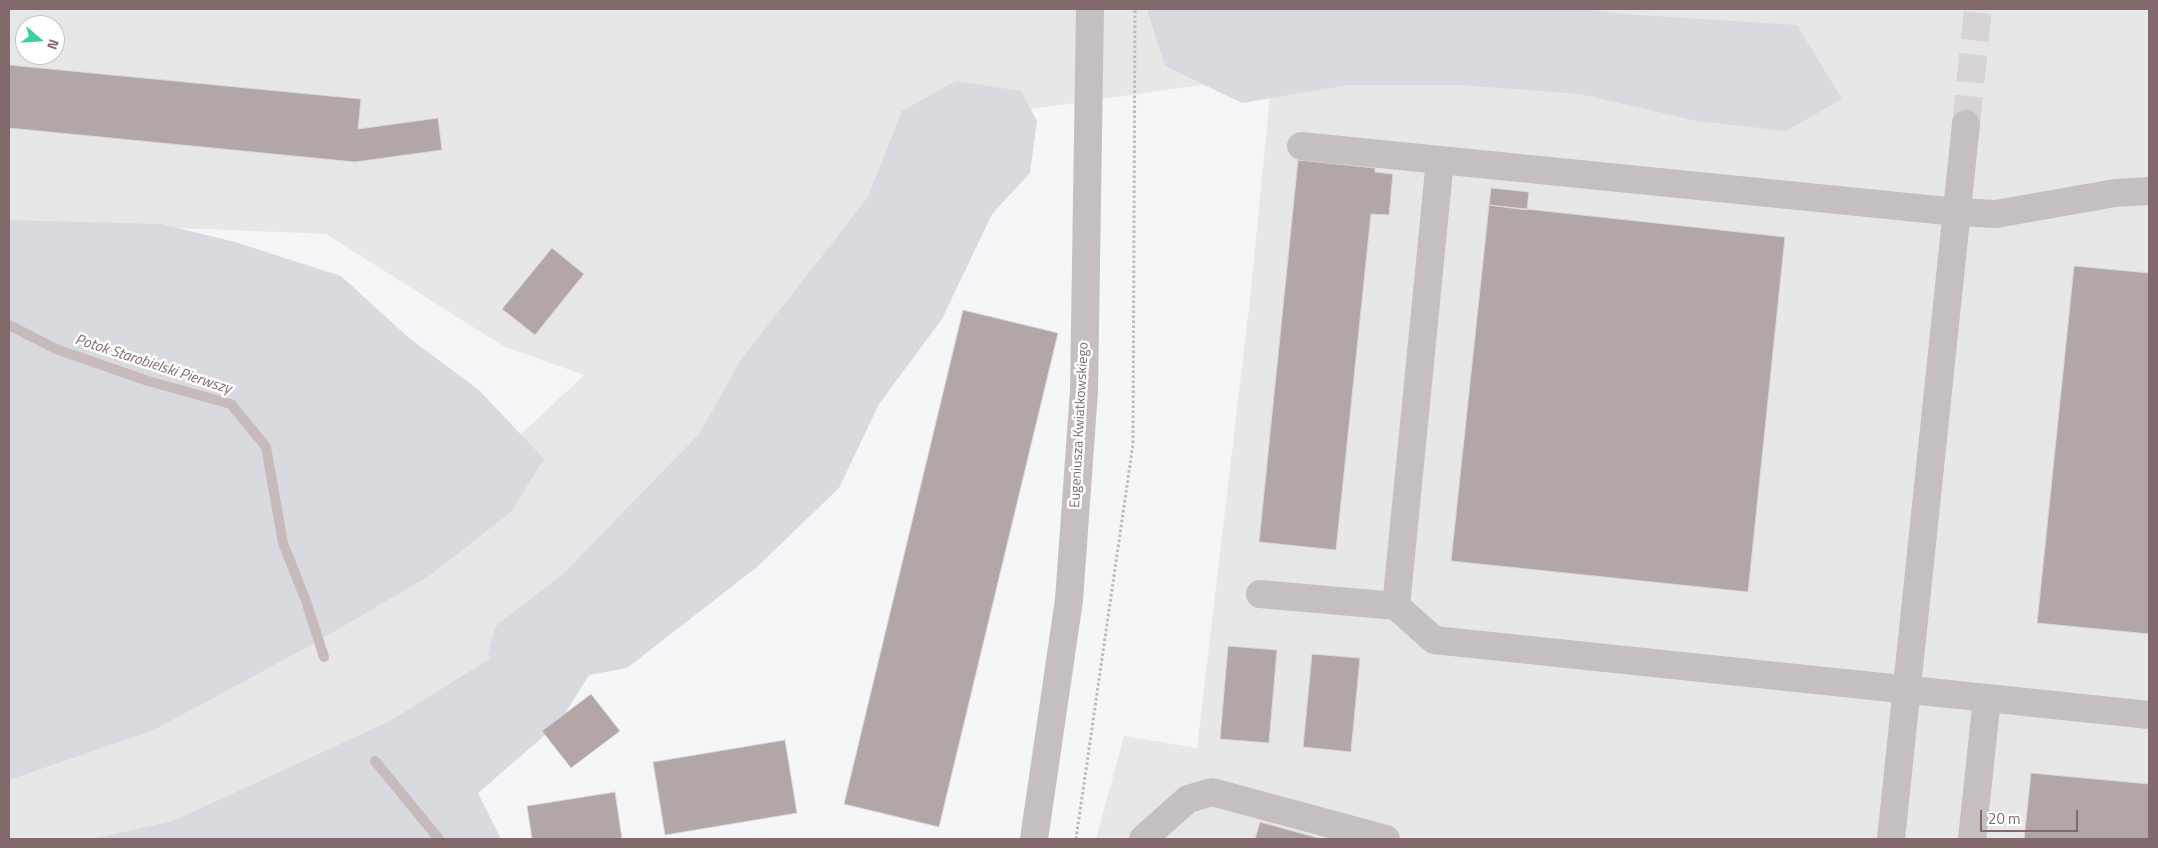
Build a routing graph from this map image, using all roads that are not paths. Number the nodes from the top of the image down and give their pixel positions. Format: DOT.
graph roads {
  1 [pos="1090,9"];
  2 [pos="1966,124"];
  3 [pos="1301,146"];
  4 [pos="1440,160"];
  5 [pos="2149,191"];
  6 [pos="1957,212"];
  7 [pos="1260,594"];
  8 [pos="1396,606"];
  9 [pos="1907,690"];
  10 [pos="1987,698"];
  11 [pos="2149,714"];
  12 [pos="1034,839"];
  13 [pos="1143,839"];
  14 [pos="1386,839"];
  15 [pos="1892,839"];
  16 [pos="1972,839"];
  1 -- 12 [label="street, Eugeniusza Kwiatkowskiego"];
  2 -- 6 [label="street"];
  3 -- 4 [label="street"];
  4 -- 6 [label="street"];
  4 -- 8 [label="street"];
  5 -- 6 [label="street"];
  6 -- 9 [label="street"];
  7 -- 8 [label="street"];
  8 -- 9 [label="street"];
  9 -- 10 [label="street"];
  9 -- 15 [label="street"];
  10 -- 11 [label="street"];
  10 -- 16 [label="street"];
  13 -- 14 [label="street"];
}
